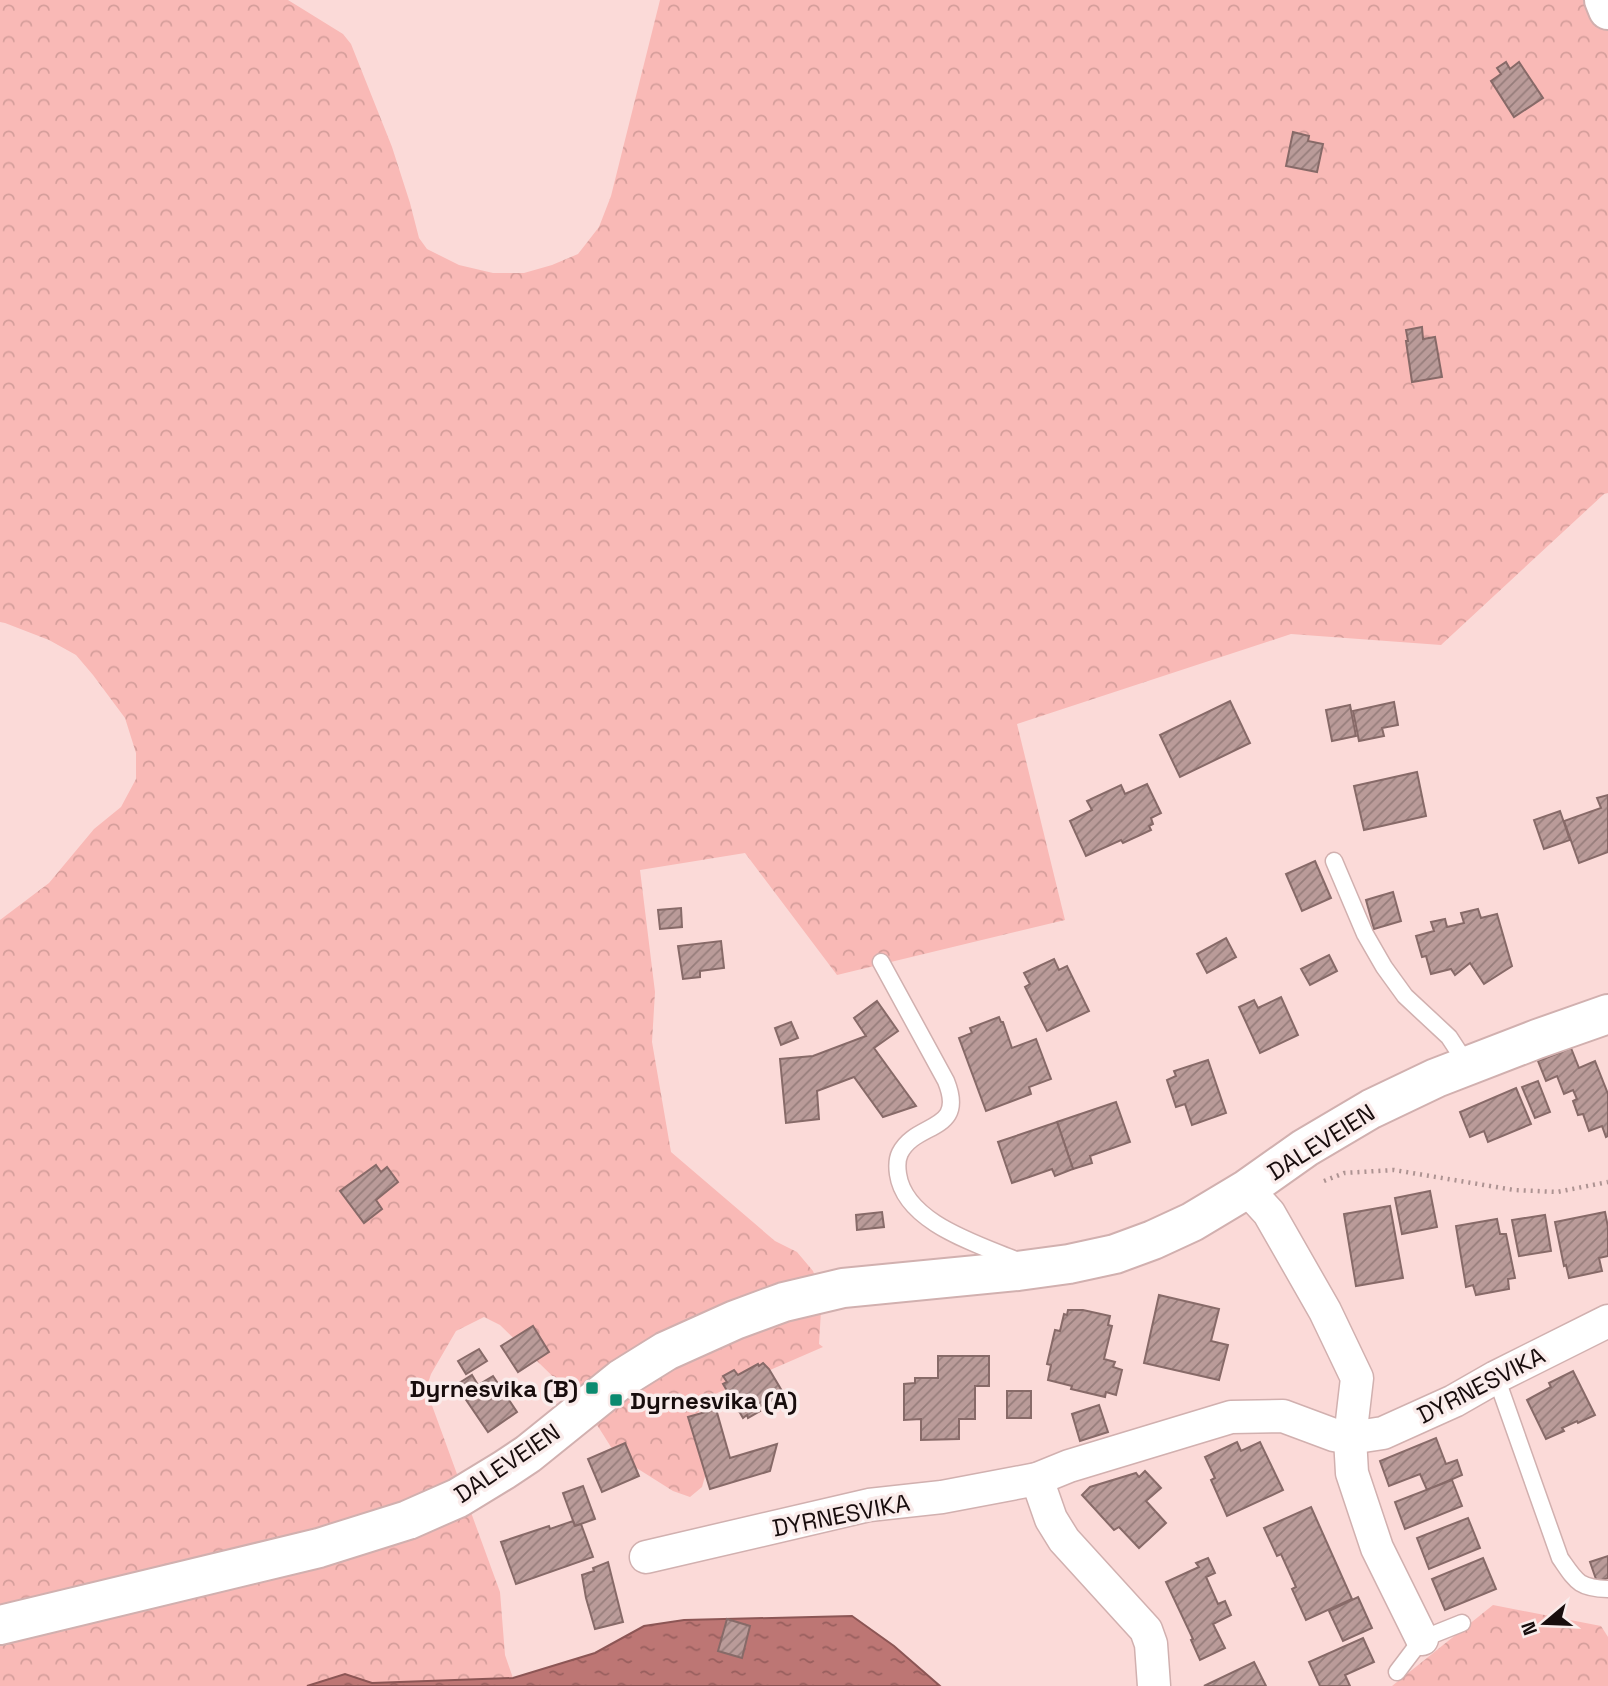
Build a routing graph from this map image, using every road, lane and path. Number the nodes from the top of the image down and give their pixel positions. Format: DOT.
graph roads {
  1 [pos="1604,0"];
  2 [pos="1608,10"];
  3 [pos="1334,861"];
  4 [pos="881,962"];
  5 [pos="1608,1014"];
  6 [pos="1468,1066"];
  7 [pos="1322,1181"];
  8 [pos="1608,1182"];
  9 [pos="1247,1189"];
  10 [pos="1037,1269"];
  11 [pos="1608,1321"];
  12 [pos="1496,1377"];
  13 [pos="1350,1438"];
  14 [pos="1037,1479"];
  15 [pos="646,1557"];
  16 [pos="1608,1589"];
  17 [pos="1462,1623"];
  18 [pos="0,1625"];
  19 [pos="1422,1639"];
  20 [pos="1397,1672"];
  21 [pos="1154,1686"];
  1 -- 2 [label="main road"];
  3 -- 6 [label="lane"];
  4 -- 10 [label="lane"];
  5 -- 6 [label="main road, DALEVEIEN"];
  6 -- 9 [label="main road, DALEVEIEN"];
  7 -- 8 [label="path"];
  9 -- 10 [label="main road, DALEVEIEN"];
  9 -- 13 [label="street"];
  10 -- 18 [label="main road, DALEVEIEN"];
  11 -- 12 [label="street, DYRNESVIKA"];
  12 -- 13 [label="street, DYRNESVIKA"];
  12 -- 16 [label="lane"];
  13 -- 14 [label="street, DYRNESVIKA"];
  13 -- 19 [label="street"];
  14 -- 15 [label="street, DYRNESVIKA"];
  14 -- 21 [label="street"];
  17 -- 19 [label="lane"];
  19 -- 20 [label="lane"];
}
